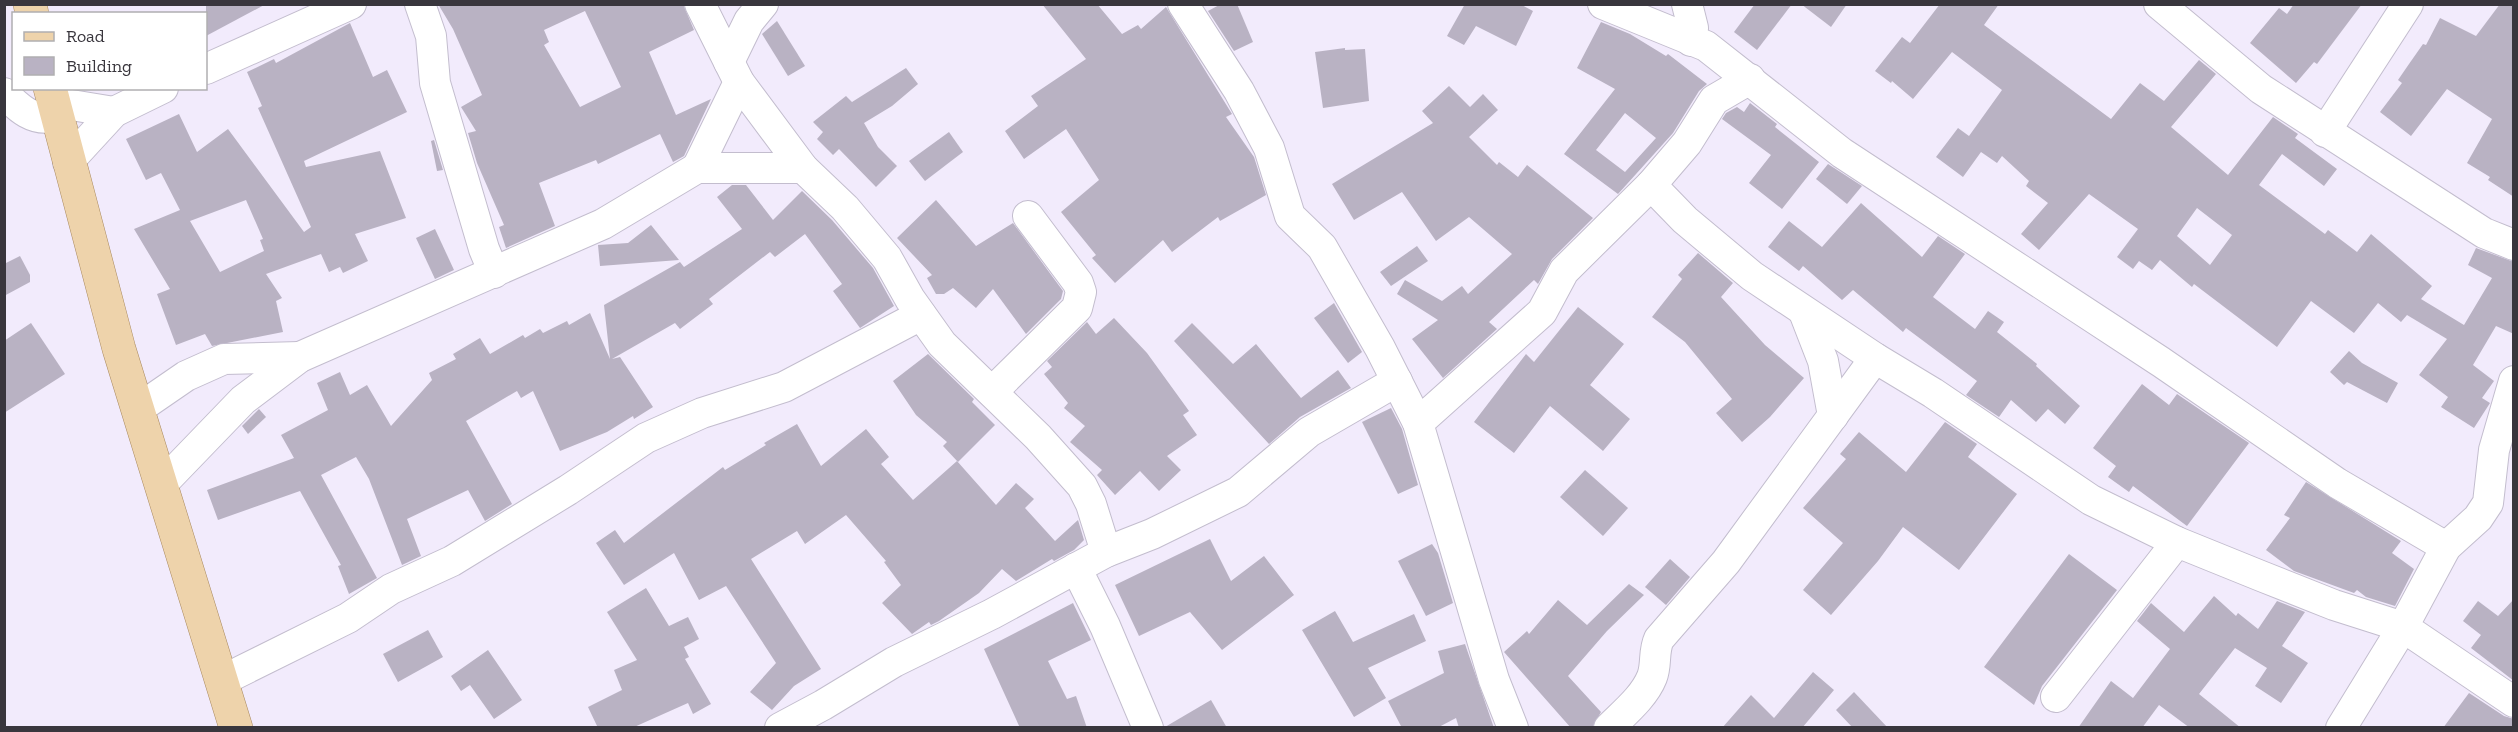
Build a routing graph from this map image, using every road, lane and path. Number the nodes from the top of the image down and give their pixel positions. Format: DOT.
graph roads {
  1 [pos="351,4"];
  2 [pos="420,4"];
  3 [pos="700,4"];
  4 [pos="763,4"];
  5 [pos="1183,4"];
  6 [pos="1603,4"];
  7 [pos="1687,4"];
  8 [pos="2159,4"];
  9 [pos="2408,4"];
  10 [pos="1698,44"];
  11 [pos="207,69"];
  12 [pos="734,72"];
  13 [pos="1750,80"];
  14 [pos="160,90"];
  15 [pos="4,93"];
  16 [pos="1714,100"];
  17 [pos="53,102"];
  18 [pos="114,112"];
  19 [pos="2325,132"];
  20 [pos="68,162"];
  21 [pos="697,168"];
  22 [pos="803,168"];
  23 [pos="1651,185"];
  24 [pos="1028,216"];
  25 [pos="2514,245"];
  26 [pos="494,273"];
  27 [pos="1804,312"];
  28 [pos="921,315"];
  29 [pos="300,357"];
  30 [pos="1875,358"];
  31 [pos="1397,381"];
  32 [pos="2514,381"];
  33 [pos="992,392"];
  34 [pos="138,409"];
  35 [pos="1833,416"];
  36 [pos="1418,423"];
  37 [pos="161,485"];
  38 [pos="2177,542"];
  39 [pos="2446,547"];
  40 [pos="1106,552"];
  41 [pos="1076,568"];
  42 [pos="2403,627"];
  43 [pos="221,681"];
  44 [pos="2056,698"];
  45 [pos="2514,702"];
  46 [pos="236,728"];
  47 [pos="780,728"];
  48 [pos="1148,728"];
  49 [pos="1513,728"];
  50 [pos="1609,728"];
  51 [pos="2341,728"];
  1 -- 11 [label="street"];
  2 -- 26 [label="street"];
  3 -- 12 [label="street"];
  4 -- 12 [label="street"];
  5 -- 31 [label="street"];
  6 -- 10 [label="street"];
  7 -- 10 [label="street"];
  8 -- 19 [label="street"];
  9 -- 19 [label="street"];
  10 -- 13 [label="street"];
  10 -- 16 [label="street"];
  12 -- 21 [label="street"];
  12 -- 22 [label="street"];
  13 -- 16 [label="street"];
  13 -- 39 [label="street"];
  14 -- 18 [label="street"];
  15 -- 17 [label="street"];
  16 -- 23 [label="street"];
  17 -- 18 [label="street"];
  17 -- 20 [label="main road"];
  18 -- 20 [label="street"];
  19 -- 25 [label="street"];
  20 -- 34 [label="main road"];
  21 -- 22 [label="street"];
  21 -- 26 [label="street"];
  22 -- 28 [label="street"];
  23 -- 27 [label="street"];
  23 -- 36 [label="street"];
  24 -- 33 [label="street"];
  26 -- 29 [label="street"];
  27 -- 30 [label="street"];
  27 -- 35 [label="street"];
  28 -- 33 [label="street"];
  28 -- 43 [label="street"];
  29 -- 34 [label="street"];
  29 -- 37 [label="street"];
  30 -- 35 [label="street"];
  30 -- 38 [label="street"];
  31 -- 36 [label="street"];
  31 -- 40 [label="street"];
  32 -- 39 [label="street"];
  33 -- 40 [label="street"];
  34 -- 37 [label="main road"];
  35 -- 50 [label="street"];
  36 -- 49 [label="street"];
  37 -- 43 [label="main road"];
  38 -- 42 [label="street"];
  38 -- 44 [label="street"];
  39 -- 42 [label="street"];
  40 -- 41 [label="street"];
  41 -- 47 [label="street"];
  41 -- 48 [label="street"];
  42 -- 45 [label="street"];
  42 -- 51 [label="street"];
  43 -- 46 [label="main road"];
}
